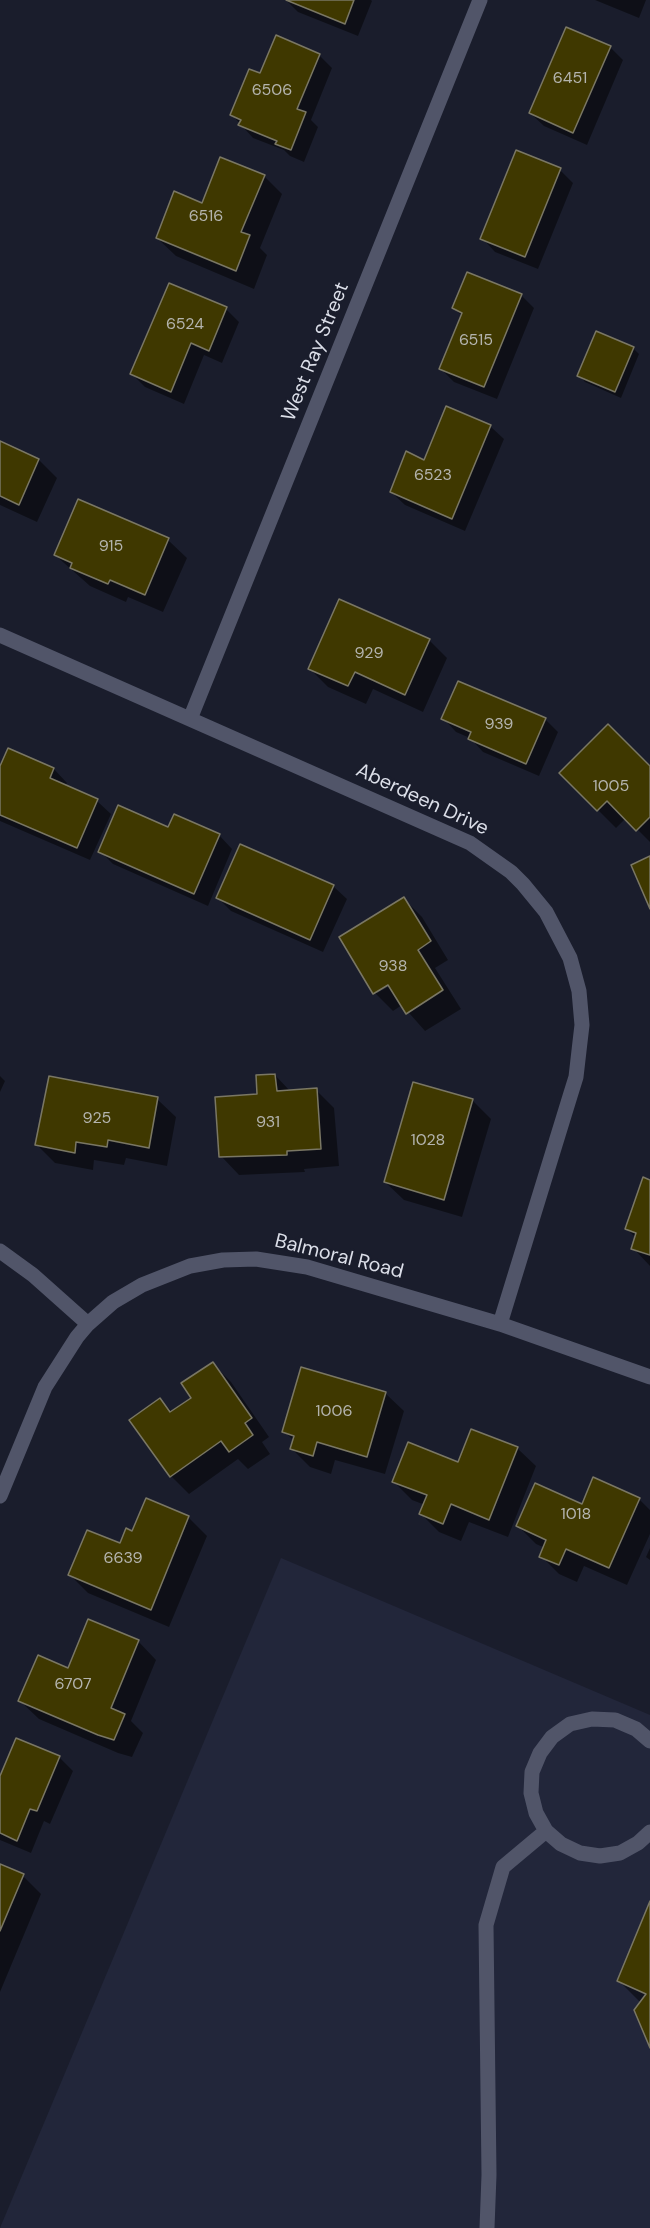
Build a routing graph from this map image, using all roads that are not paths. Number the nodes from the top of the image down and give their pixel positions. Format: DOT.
graph roads {
  1 [pos="480,0"];
  2 [pos="0,635"];
  3 [pos="190,719"];
  4 [pos="0,1251"];
  5 [pos="88,1324"];
  6 [pos="500,1324"];
  7 [pos="650,1377"];
  8 [pos="0,1496"];
  9 [pos="650,1741"];
  10 [pos="546,1831"];
  11 [pos="650,1832"];
  12 [pos="487,2228"];
  1 -- 3 [label="street, West Ray Street"];
  2 -- 3 [label="street, Aberdeen Drive"];
  3 -- 6 [label="street, Aberdeen Drive"];
  4 -- 5 [label="street"];
  5 -- 6 [label="street, Balmoral Road"];
  5 -- 8 [label="street, Balmoral Road"];
  6 -- 7 [label="street, Balmoral Road"];
  9 -- 10 [label="street"];
  10 -- 11 [label="street"];
  10 -- 12 [label="street"];
}
